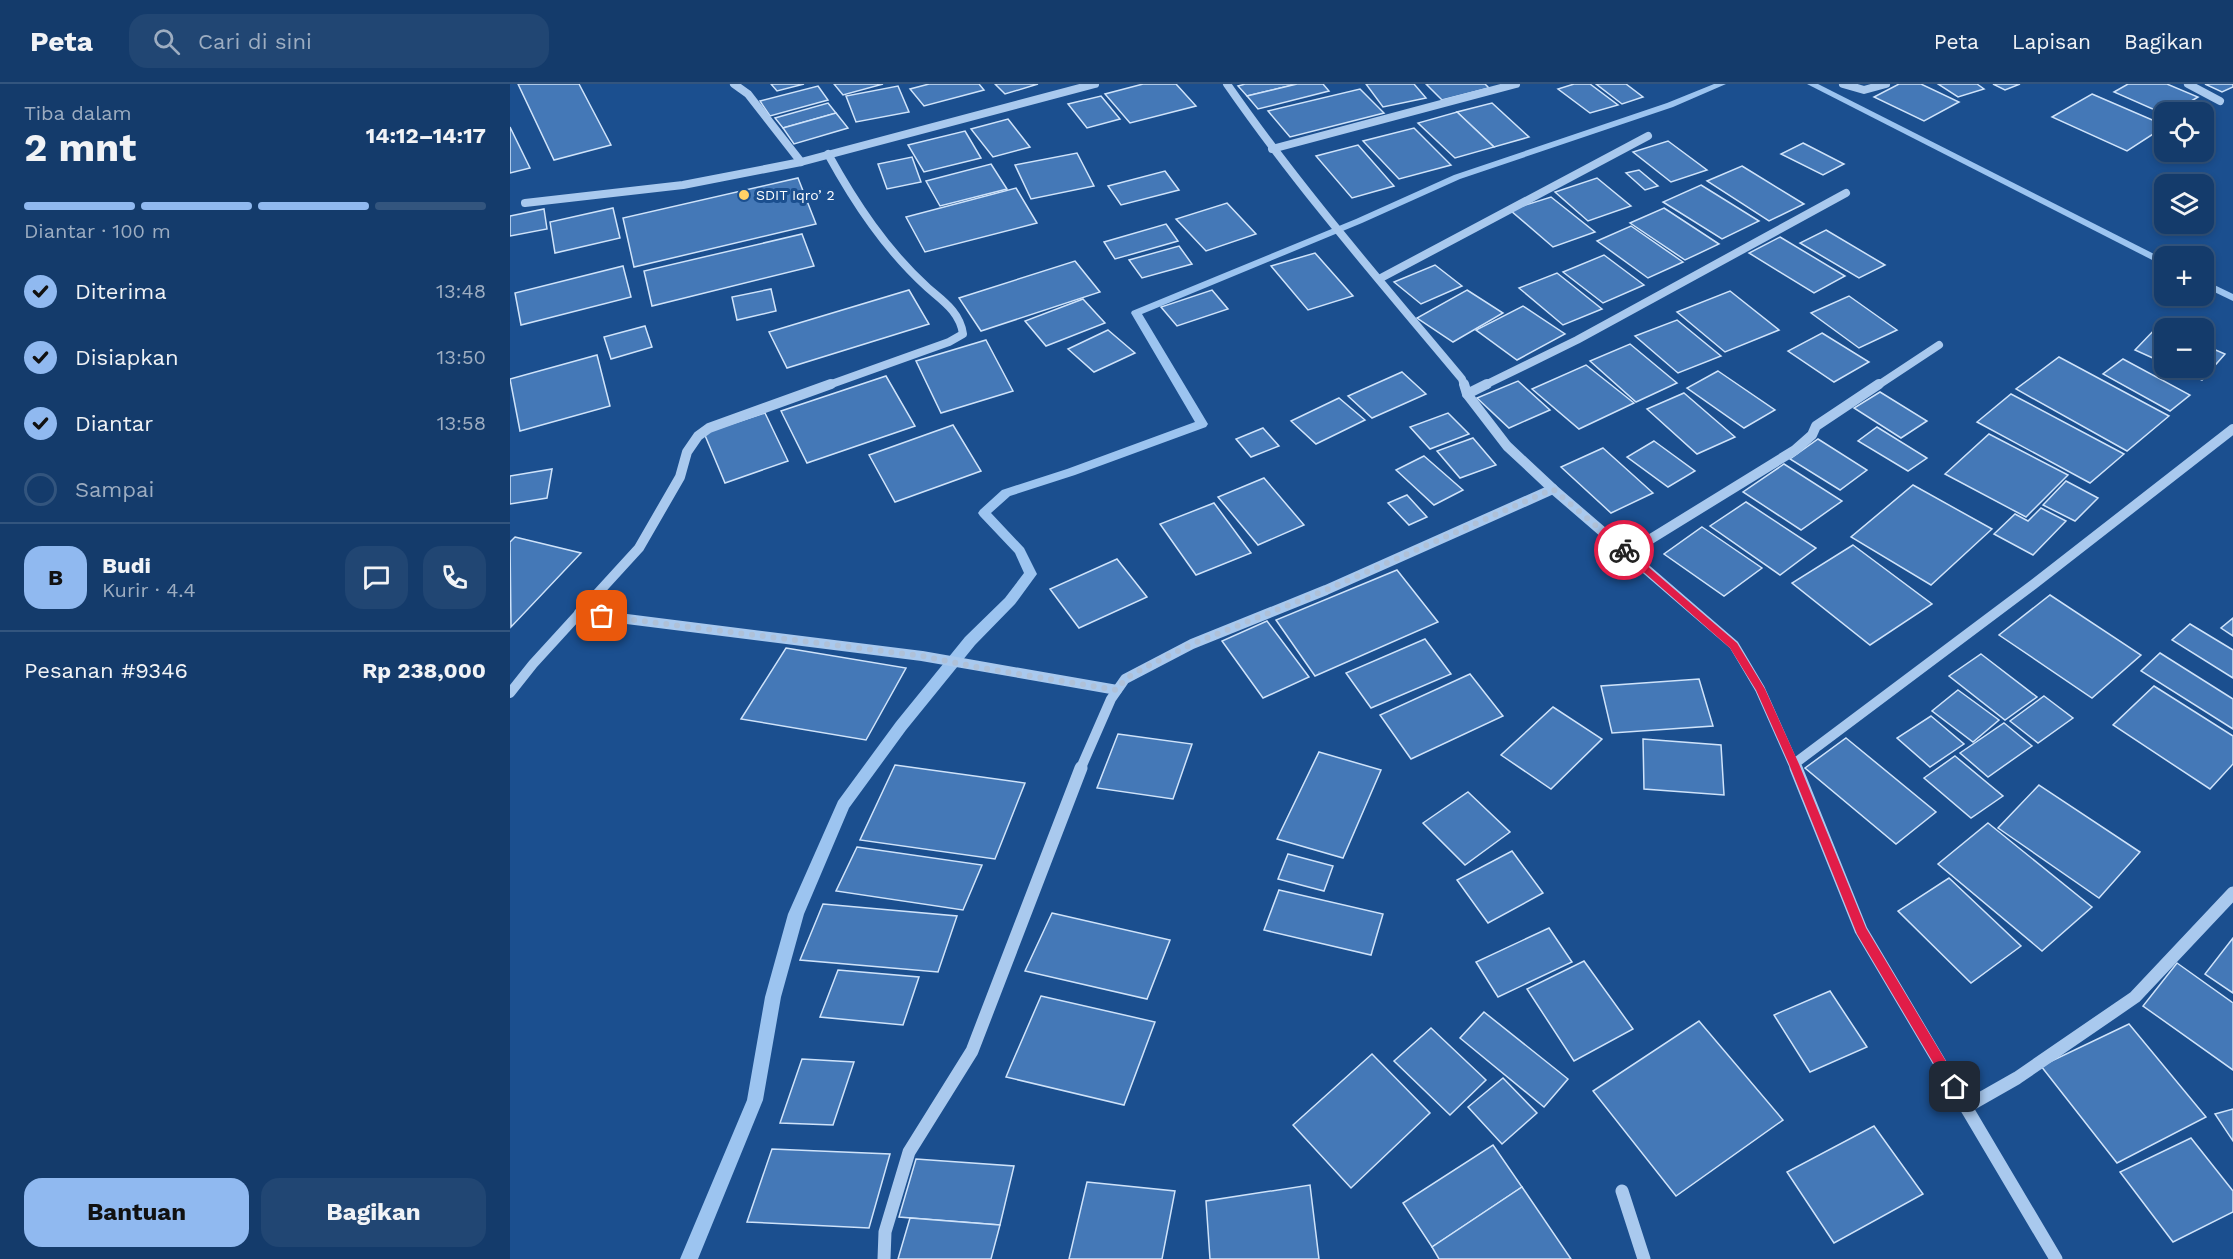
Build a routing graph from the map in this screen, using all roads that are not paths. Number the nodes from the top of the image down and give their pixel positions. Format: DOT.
graph roads {
  1 [pos="734,84"];
  2 [pos="1095,84"];
  3 [pos="1227,84"];
  4 [pos="1516,84"];
  5 [pos="1843,84"];
  6 [pos="1886,84"];
  7 [pos="2188,84"];
  8 [pos="2220,101"];
  9 [pos="1648,136"];
  10 [pos="1272,149"];
  11 [pos="828,154"];
  12 [pos="801,162"];
  13 [pos="1846,194"];
  14 [pos="525,203"];
  15 [pos="1379,279"];
  16 [pos="1939,345"];
  17 [pos="1467,394"];
  18 [pos="2233,429"];
  19 [pos="1553,489"];
  20 [pos="1628,553"];
  21 [pos="579,613"];
  22 [pos="1117,690"];
  23 [pos="510,693"];
  24 [pos="1794,764"];
  25 [pos="2233,893"];
  26 [pos="1966,1107"];
  27 [pos="1622,1191"];
  28 [pos="884,1259"];
  29 [pos="1644,1259"];
  30 [pos="2056,1259"];
  1 -- 12 [label="street"];
  2 -- 11 [label="street"];
  3 -- 10 [label="street"];
  4 -- 10 [label="street"];
  5 -- 6 [label="street"];
  7 -- 8 [label="street"];
  9 -- 15 [label="street"];
  10 -- 15 [label="street"];
  11 -- 12 [label="street"];
  11 -- 21 [label="street"];
  12 -- 14 [label="street"];
  13 -- 17 [label="street"];
  15 -- 17 [label="street"];
  16 -- 20 [label="street"];
  17 -- 19 [label="street"];
  18 -- 24 [label="street"];
  19 -- 20 [label="street"];
  19 -- 22 [label="street"];
  20 -- 24 [label="street"];
  21 -- 22 [label="street"];
  21 -- 23 [label="street"];
  22 -- 28 [label="street"];
  24 -- 26 [label="street"];
  25 -- 26 [label="street"];
  26 -- 30 [label="street"];
  27 -- 29 [label="street"];
}
